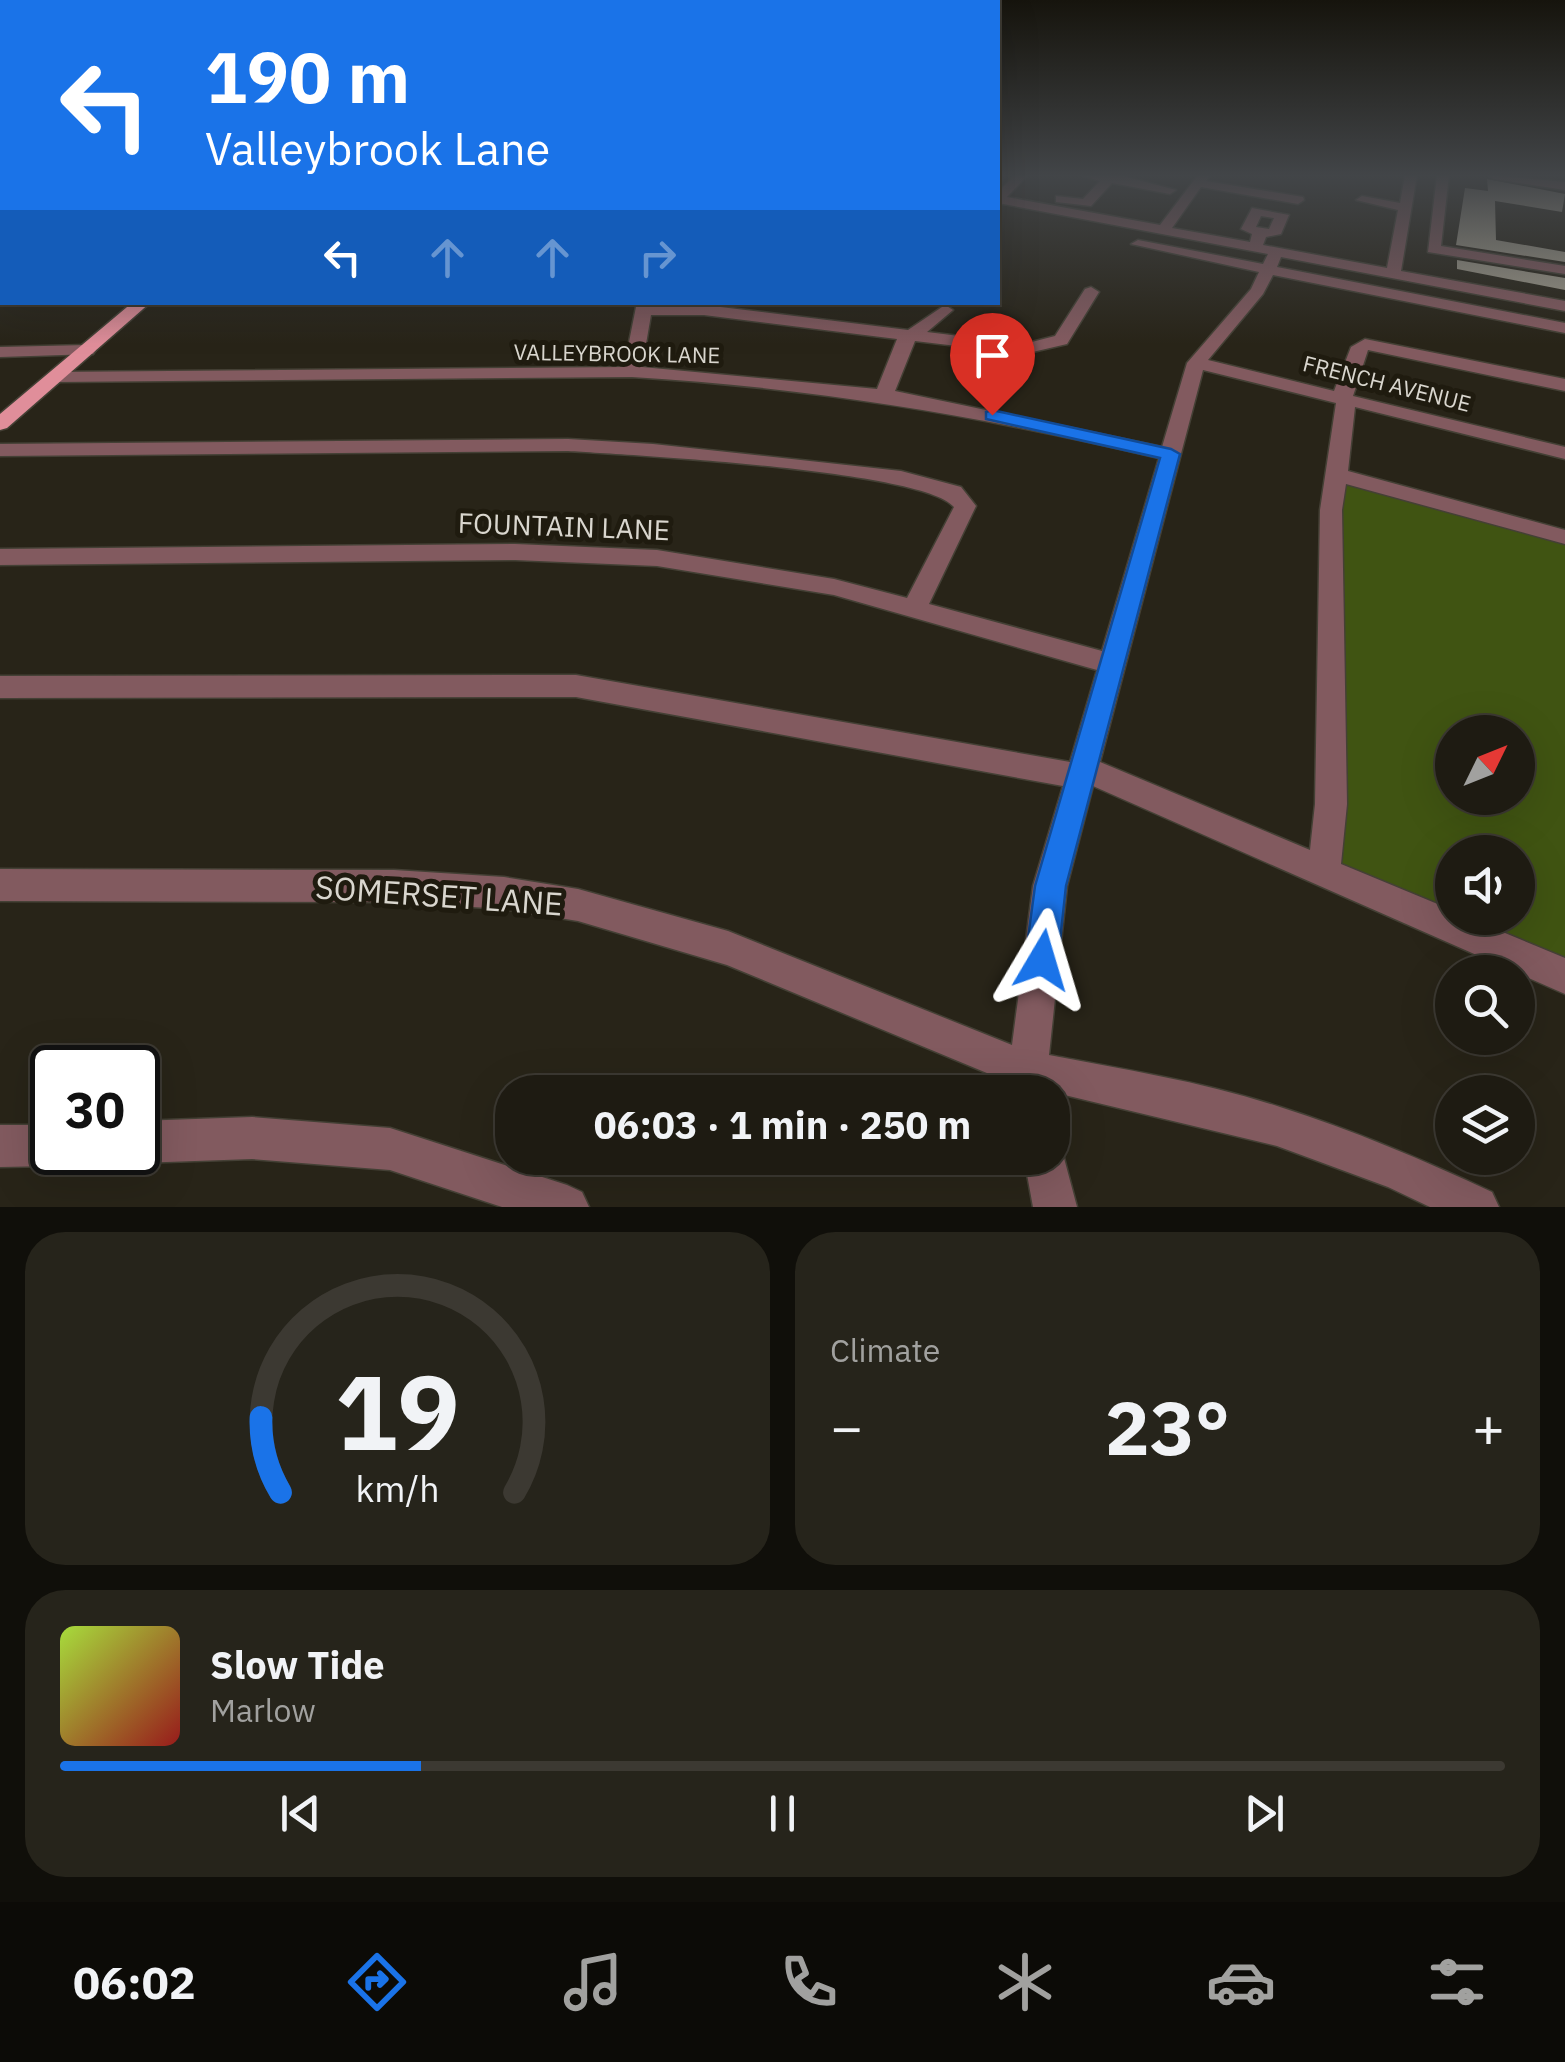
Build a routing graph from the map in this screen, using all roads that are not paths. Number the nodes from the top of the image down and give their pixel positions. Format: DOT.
graph roads {
  1 [pos="1083,231"];
  2 [pos="1164,231"];
  3 [pos="1402,231"];
  4 [pos="1436,231"];
  5 [pos="1092,234"];
  6 [pos="1130,242"];
  7 [pos="1350,244"];
  8 [pos="1433,248"];
  9 [pos="1264,251"];
  10 [pos="1399,252"];
  11 [pos="1348,266"];
  12 [pos="1565,270"];
  13 [pos="1393,275"];
  14 [pos="1091,292"];
  15 [pos="140,305"];
  16 [pos="645,306"];
  17 [pos="1565,306"];
  18 [pos="779,310"];
  19 [pos="944,310"];
  20 [pos="1565,328"];
  21 [pos="912,333"];
  22 [pos="87,350"];
  23 [pos="0,352"];
  24 [pos="1196,363"];
  25 [pos="632,372"];
  26 [pos="55,377"];
  27 [pos="1565,385"];
  28 [pos="884,396"];
  29 [pos="1344,399"];
  30 [pos="0,424"];
  31 [pos="0,450"];
  32 [pos="1565,453"];
  33 [pos="1171,454"];
  34 [pos="1338,475"];
  35 [pos="1565,537"];
  36 [pos="0,557"];
  37 [pos="915,608"];
  38 [pos="1112,664"];
  39 [pos="0,687"];
  40 [pos="1082,773"];
  41 [pos="1324,872"];
  42 [pos="0,885"];
  43 [pos="1565,976"];
  44 [pos="1014,1075"];
  45 [pos="1031,1075"];
  46 [pos="1070,1087"];
  47 [pos="160,1141"];
  48 [pos="30,1145"];
  49 [pos="0,1146"];
  50 [pos="1048,1175"];
  51 [pos="567,1207"];
  52 [pos="1055,1207"];
  53 [pos="1477,1207"];
  1 -- 5 [label="street"];
  2 -- 9 [label="street"];
  3 -- 10 [label="street"];
  4 -- 8 [label="street"];
  6 -- 9 [label="street"];
  7 -- 11 [label="street"];
  8 -- 10 [label="street"];
  8 -- 12 [label="street"];
  9 -- 11 [label="street"];
  9 -- 20 [label="street"];
  9 -- 24 [label="street"];
  10 -- 13 [label="street"];
  11 -- 13 [label="street"];
  13 -- 17 [label="street"];
  14 -- 21 [label="street"];
  15 -- 22 [label="main road"];
  16 -- 18 [label="street"];
  16 -- 25 [label="street"];
  18 -- 21 [label="street"];
  19 -- 21 [label="street"];
  21 -- 28 [label="street"];
  22 -- 23 [label="street"];
  22 -- 26 [label="main road"];
  24 -- 29 [label="street, FRENCH AVENUE"];
  24 -- 33 [label="street"];
  25 -- 26 [label="street, VALLEYBROOK LANE"];
  25 -- 28 [label="street, VALLEYBROOK LANE"];
  26 -- 30 [label="main road"];
  27 -- 29 [label="street"];
  28 -- 33 [label="street, VALLEYBROOK LANE"];
  29 -- 32 [label="street, FRENCH AVENUE"];
  29 -- 34 [label="street"];
  31 -- 37 [label="street"];
  33 -- 38 [label="street"];
  34 -- 35 [label="street"];
  34 -- 41 [label="street"];
  36 -- 37 [label="street, FOUNTAIN LANE"];
  37 -- 38 [label="street, FOUNTAIN LANE"];
  38 -- 40 [label="street"];
  39 -- 40 [label="street"];
  40 -- 41 [label="street"];
  40 -- 45 [label="street"];
  41 -- 43 [label="street"];
  42 -- 44 [label="street, SOMERSET LANE"];
  46 -- 53 [label="street, SOMERSET LANE"];
  47 -- 51 [label="street"];
  48 -- 49 [label="street"];
  50 -- 52 [label="street"];
}
